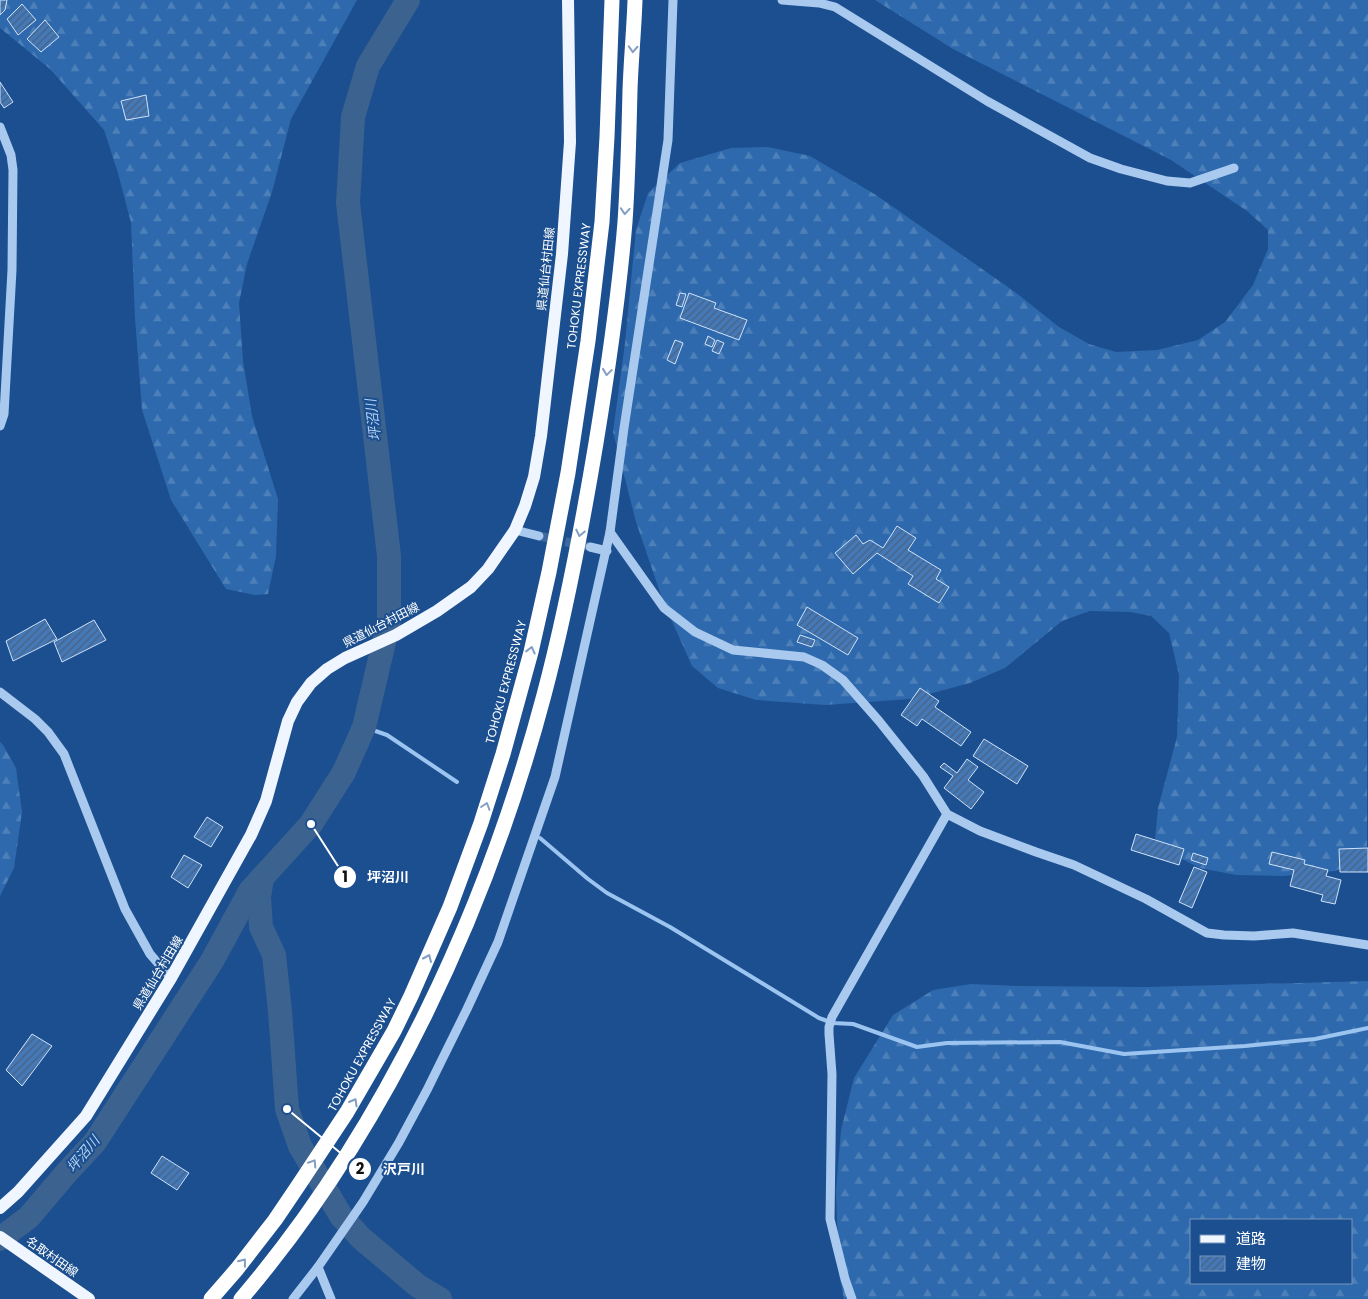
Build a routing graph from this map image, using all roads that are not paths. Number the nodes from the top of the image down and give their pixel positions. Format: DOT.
graph roads {
  1 [pos="568,0"];
  2 [pos="612,0"];
  3 [pos="635,0"];
  4 [pos="673,0"];
  5 [pos="782,0"];
  6 [pos="0,127"];
  7 [pos="1234,168"];
  8 [pos="2,414"];
  9 [pos="0,426"];
  10 [pos="515,530"];
  11 [pos="610,532"];
  12 [pos="539,536"];
  13 [pos="590,547"];
  14 [pos="607,551"];
  15 [pos="0,692"];
  16 [pos="947,814"];
  17 [pos="1368,945"];
  18 [pos="171,978"];
  19 [pos="0,1208"];
  20 [pos="5,1241"];
  21 [pos="318,1267"];
  22 [pos="89,1299"];
  23 [pos="211,1299"];
  24 [pos="241,1299"];
  25 [pos="293,1299"];
  26 [pos="331,1299"];
  27 [pos="852,1299"];
  1 -- 10 [label="main road, 県道仙台村田線"];
  23 -- 2 [label="highway, TOHOKU EXPRESSWAY, one-way"];
  3 -- 24 [label="highway, one-way"];
  4 -- 11 [label="street"];
  5 -- 7 [label="street"];
  6 -- 8 [label="street"];
  8 -- 9 [label="street"];
  10 -- 12 [label="street"];
  10 -- 18 [label="main road, 県道仙台村田線"];
  11 -- 14 [label="street"];
  11 -- 16 [label="street"];
  13 -- 14 [label="street"];
  14 -- 21 [label="street"];
  15 -- 18 [label="street"];
  16 -- 17 [label="street"];
  16 -- 27 [label="street"];
  18 -- 19 [label="main road, 県道仙台村田線"];
  20 -- 22 [label="main road, 名取村田線"];
  21 -- 25 [label="street"];
  21 -- 26 [label="street"];
}
